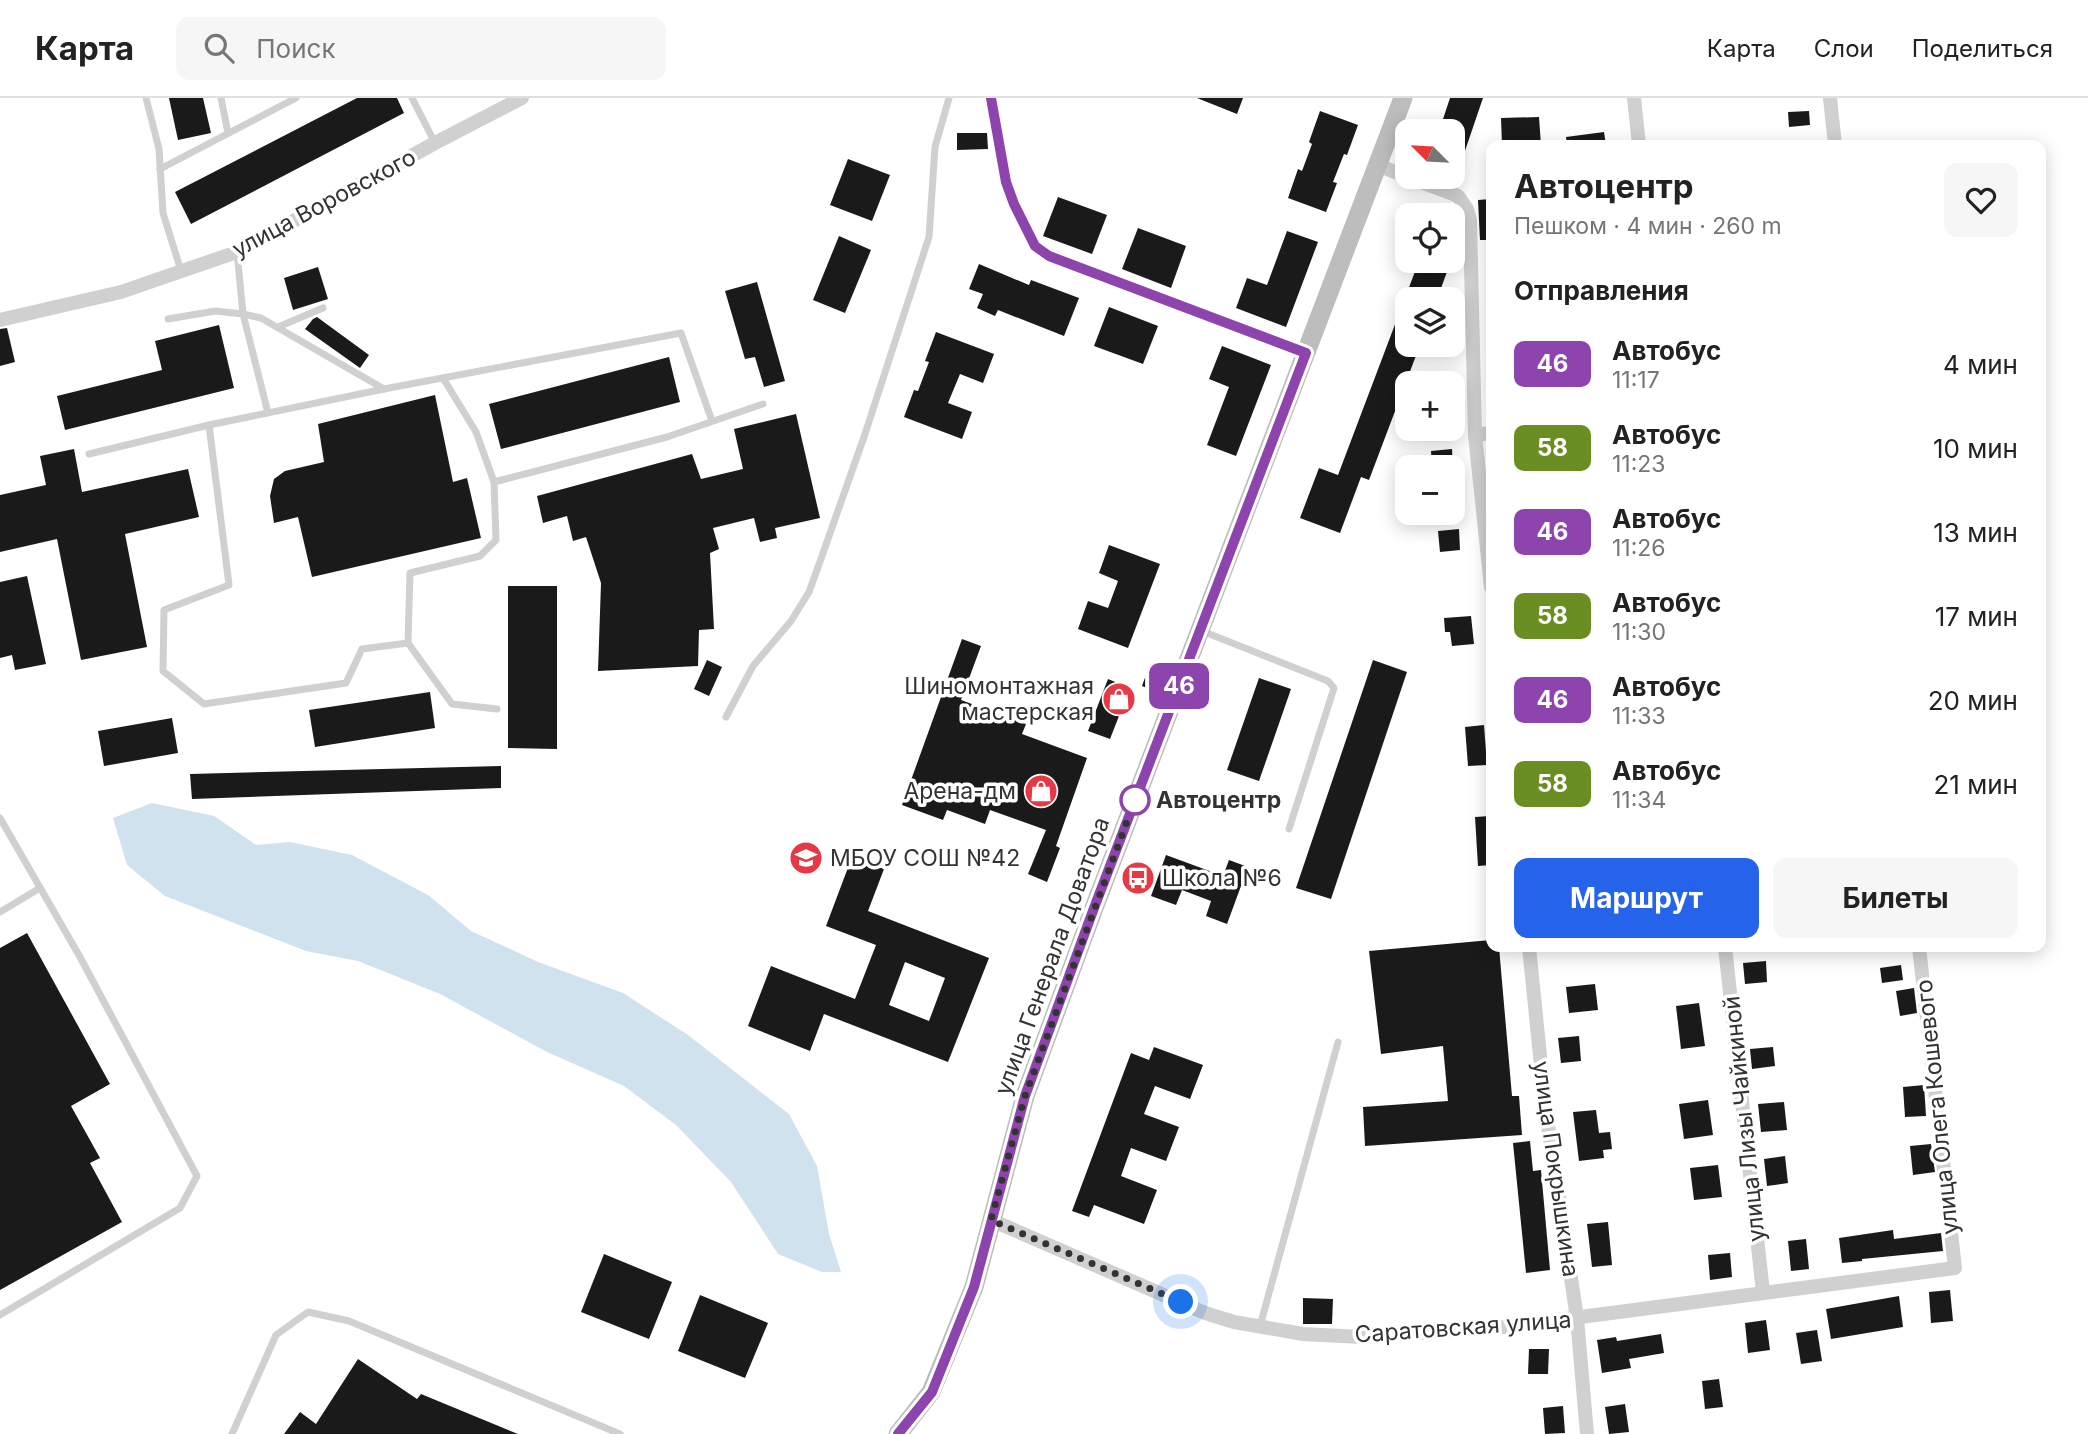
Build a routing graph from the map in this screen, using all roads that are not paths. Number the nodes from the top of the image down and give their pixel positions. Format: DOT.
graph roads {
  1 [pos="146,98"];
  2 [pos="221,98"];
  3 [pos="296,98"];
  4 [pos="412,98"];
  5 [pos="522,98"];
  6 [pos="949,98"];
  7 [pos="991,98"];
  8 [pos="1403,98"];
  9 [pos="1634,98"];
  10 [pos="1830,98"];
  11 [pos="228,134"];
  12 [pos="1638,140"];
  13 [pos="1834,140"];
  14 [pos="435,143"];
  15 [pos="1378,165"];
  16 [pos="160,169"];
  17 [pos="1395,172"];
  18 [pos="1438,189"];
  19 [pos="237,253"];
  20 [pos="181,271"];
  21 [pos="323,308"];
  22 [pos="243,314"];
  23 [pos="168,319"];
  24 [pos="0,320"];
  25 [pos="278,327"];
  26 [pos="1306,353"];
  27 [pos="443,378"];
  28 [pos="384,389"];
  29 [pos="762,404"];
  30 [pos="268,413"];
  31 [pos="712,421"];
  32 [pos="209,425"];
  33 [pos="1486,434"];
  34 [pos="1475,435"];
  35 [pos="89,454"];
  36 [pos="494,482"];
  37 [pos="1486,540"];
  38 [pos="1200,630"];
  39 [pos="408,643"];
  40 [pos="497,709"];
  41 [pos="726,717"];
  42 [pos="0,818"];
  43 [pos="1289,829"];
  44 [pos="40,888"];
  45 [pos="0,912"];
  46 [pos="1530,952"];
  47 [pos="1726,952"];
  48 [pos="1920,952"];
  49 [pos="1338,1042"];
  50 [pos="991,1220"];
  51 [pos="1955,1268"];
  52 [pos="1763,1292"];
  53 [pos="0,1315"];
  54 [pos="1577,1318"];
  55 [pos="1260,1327"];
  56 [pos="232,1434"];
  57 [pos="620,1434"];
  58 [pos="898,1434"];
  59 [pos="1587,1434"];
  1 -- 16 [label="lane"];
  2 -- 11 [label="lane"];
  3 -- 11 [label="lane"];
  4 -- 14 [label="lane"];
  5 -- 14 [label="street, улица Воровского"];
  6 -- 41 [label="lane"];
  7 -- 26 [label="street"];
  8 -- 15 [label="street, улица Генерала Доватора"];
  9 -- 12 [label="street"];
  10 -- 13 [label="street"];
  11 -- 16 [label="lane"];
  14 -- 19 [label="street, улица Воровского"];
  15 -- 17 [label="street"];
  15 -- 26 [label="street, улица Генерала Доватора"];
  16 -- 20 [label="lane"];
  18 -- 34 [label="street"];
  19 -- 20 [label="street, улица Воровского"];
  19 -- 22 [label="lane"];
  20 -- 24 [label="street, улица Воровского"];
  21 -- 25 [label="lane"];
  22 -- 23 [label="lane"];
  22 -- 25 [label="lane"];
  22 -- 30 [label="lane"];
  25 -- 28 [label="lane"];
  26 -- 38 [label="street, улица Генерала Доватора"];
  27 -- 28 [label="lane"];
  27 -- 31 [label="lane"];
  27 -- 36 [label="lane"];
  28 -- 30 [label="lane"];
  29 -- 31 [label="lane"];
  30 -- 32 [label="lane"];
  31 -- 36 [label="lane"];
  32 -- 35 [label="lane"];
  32 -- 39 [label="lane"];
  33 -- 34 [label="street"];
  34 -- 37 [label="street"];
  36 -- 39 [label="lane"];
  38 -- 43 [label="lane"];
  38 -- 50 [label="street, улица Генерала Доватора"];
  39 -- 40 [label="lane"];
  42 -- 44 [label="lane"];
  44 -- 45 [label="lane"];
  44 -- 53 [label="lane"];
  46 -- 54 [label="street, улица Покрышкина"];
  47 -- 52 [label="street, улица Лизы Чайкиной"];
  48 -- 51 [label="street, улица Олега Кошевого"];
  49 -- 55 [label="lane"];
  50 -- 55 [label="street, Саратовская улица"];
  50 -- 58 [label="street, улица Генерала Доватора"];
  51 -- 52 [label="street, Саратовская улица"];
  52 -- 54 [label="street, Саратовская улица"];
  54 -- 55 [label="street, Саратовская улица"];
  54 -- 59 [label="street, улица Покрышкина"];
  56 -- 57 [label="lane"];
}
